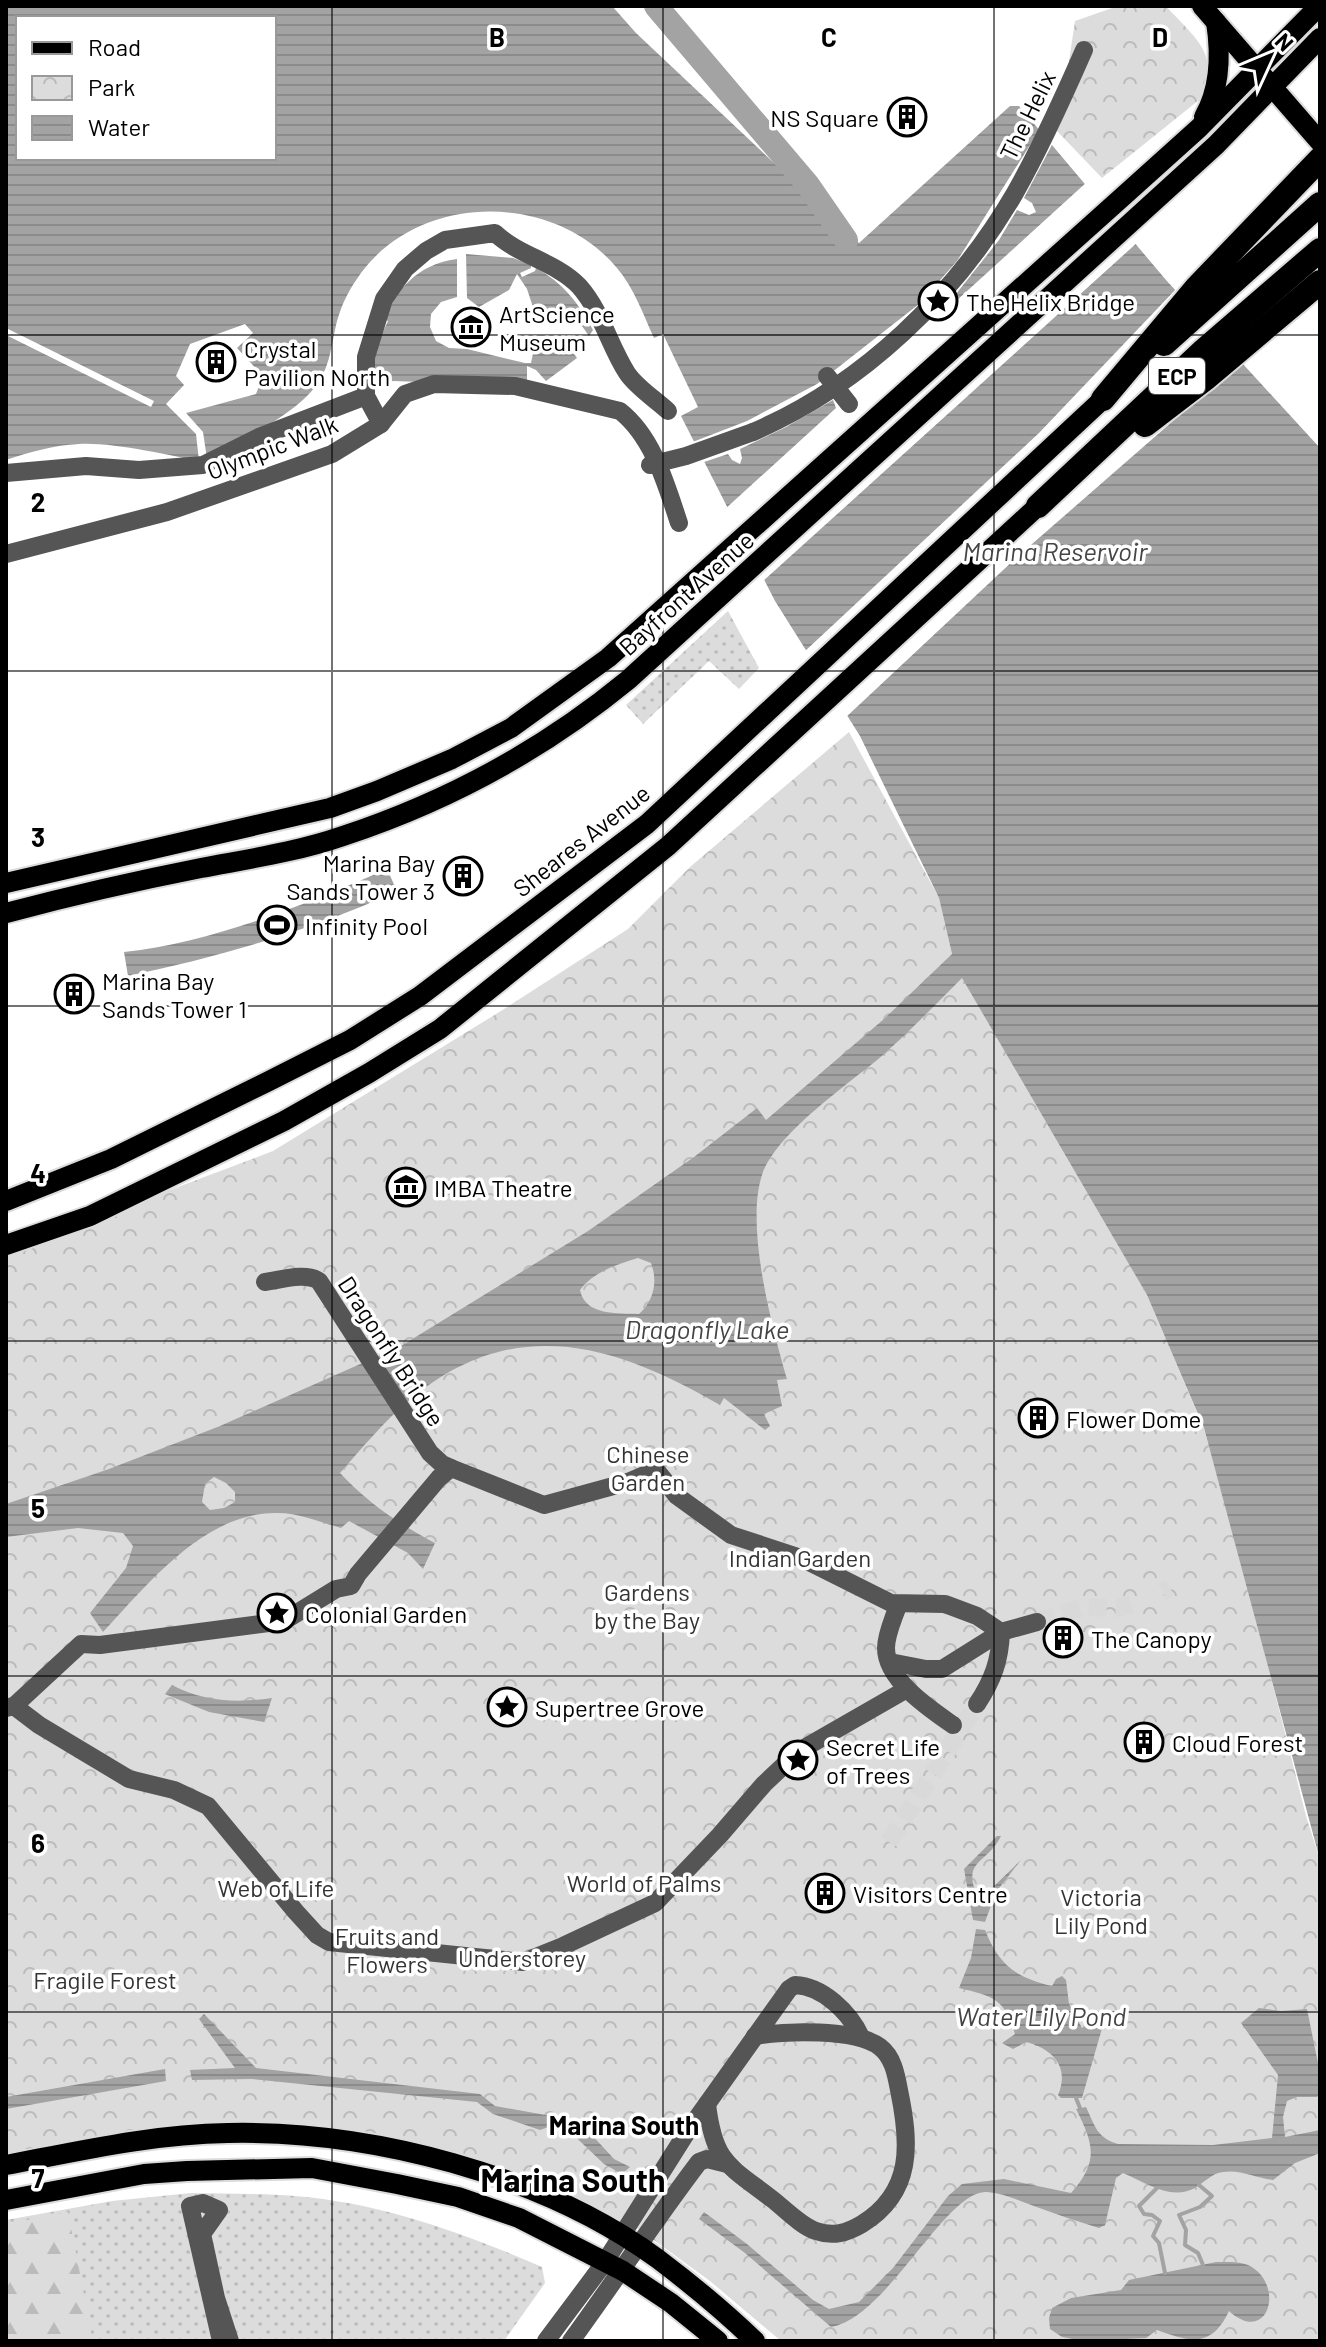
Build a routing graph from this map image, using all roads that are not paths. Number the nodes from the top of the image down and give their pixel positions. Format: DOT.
graph roads {
  1 [pos="1202,6"];
  2 [pos="1319,6"];
  3 [pos="1216,22"];
  4 [pos="1320,38"];
  5 [pos="1084,50"];
  6 [pos="1256,69"];
  7 [pos="1272,87"];
  8 [pos="1199,128"];
  9 [pos="1320,142"];
  10 [pos="1320,159"];
  11 [pos="1320,204"];
  12 [pos="1320,250"];
  13 [pos="1320,282"];
  14 [pos="831,381"];
  15 [pos="366,396"];
  16 [pos="1103,399"];
  17 [pos="849,404"];
  18 [pos="668,411"];
  19 [pos="381,424"];
  20 [pos="650,465"];
  21 [pos="6,473"];
  22 [pos="1038,506"];
  23 [pos="679,523"];
  24 [pos="6,554"];
  25 [pos="6,883"];
  26 [pos="6,913"];
  27 [pos="6,1201"];
  28 [pos="11,1241"];
  29 [pos="265,1282"];
  30 [pos="451,1468"];
  31 [pos="898,1605"];
  32 [pos="1037,1622"];
  33 [pos="1001,1632"];
  34 [pos="890,1662"];
  35 [pos="907,1689"];
  36 [pos="977,1704"];
  37 [pos="10,1707"];
  38 [pos="953,1725"];
  39 [pos="755,2036"];
  40 [pos="861,2037"];
  41 [pos="707,2104"];
  42 [pos="727,2164"];
  43 [pos="6,2165"];
  44 [pos="6,2200"];
  45 [pos="630,2242"];
  46 [pos="614,2266"];
  47 [pos="221,2341"];
  48 [pos="230,2341"];
  49 [pos="546,2341"];
  50 [pos="571,2341"];
  51 [pos="718,2341"];
  52 [pos="755,2341"];
  1 -- 3 [label="main road"];
  2 -- 6 [label="main road, Bayfront Avenue"];
  3 -- 6 [label="main road"];
  3 -- 8 [label="main road"];
  4 -- 7 [label="main road, Bayfront Avenue"];
  5 -- 14 [label="street, The Helix"];
  6 -- 7 [label="main road"];
  6 -- 8 [label="main road, Bayfront Avenue"];
  7 -- 9 [label="main road"];
  7 -- 26 [label="main road, Bayfront Avenue"];
  8 -- 25 [label="main road, Bayfront Avenue"];
  10 -- 16 [label="highway"];
  11 -- 16 [label="highway, ECP"];
  12 -- 22 [label="highway, ECP"];
  13 -- 22 [label="highway"];
  14 -- 17 [label="street"];
  14 -- 20 [label="street, The Helix, bridge"];
  15 -- 18 [label="street"];
  15 -- 19 [label="street"];
  15 -- 21 [label="street, Olympic Walk"];
  16 -- 27 [label="main road, Sheares Avenue"];
  19 -- 23 [label="street, Olympic Walk"];
  19 -- 24 [label="street, Olympic Walk"];
  22 -- 28 [label="main road"];
  29 -- 30 [label="street, Dragonfly Bridge"];
  30 -- 31 [label="street"];
  30 -- 37 [label="street"];
  31 -- 33 [label="street"];
  31 -- 34 [label="street"];
  32 -- 33 [label="street"];
  33 -- 34 [label="street"];
  33 -- 36 [label="street"];
  34 -- 35 [label="street"];
  35 -- 37 [label="street"];
  35 -- 38 [label="street"];
  39 -- 40 [label="street"];
  39 -- 40 [label="street"];
  39 -- 41 [label="street"];
  40 -- 42 [label="street"];
  41 -- 42 [label="street"];
  41 -- 45 [label="street"];
  42 -- 45 [label="street"];
  43 -- 45 [label="main road"];
  44 -- 46 [label="main road"];
  45 -- 46 [label="street"];
  45 -- 52 [label="main road"];
  46 -- 49 [label="street"];
  46 -- 50 [label="street"];
  46 -- 51 [label="main road"];
  47 -- 48 [label="street"];
}
